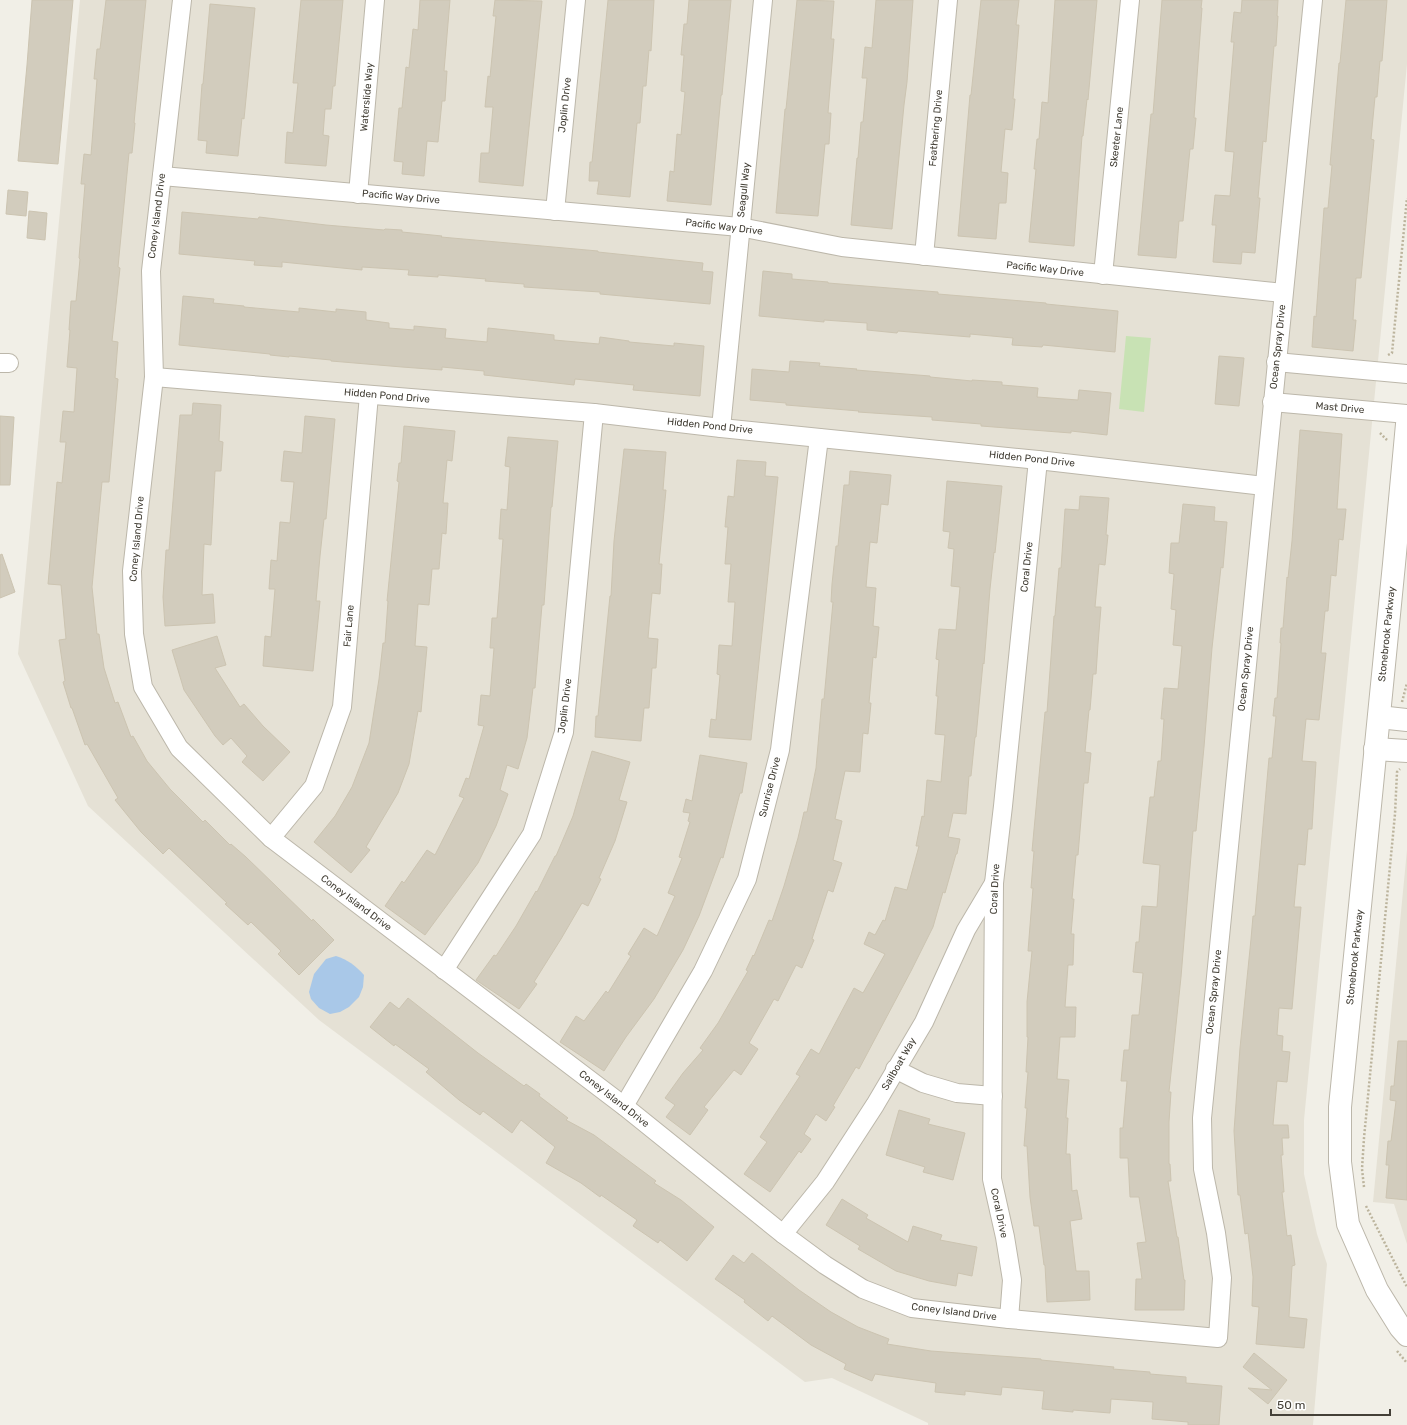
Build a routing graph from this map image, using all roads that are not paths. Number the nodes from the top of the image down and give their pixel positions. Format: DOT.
graph roads {
  1 [pos="182,0"];
  2 [pos="375,0"];
  3 [pos="576,0"];
  4 [pos="763,0"];
  5 [pos="948,0"];
  6 [pos="1130,0"];
  7 [pos="1313,0"];
  8 [pos="162,176"];
  9 [pos="358,194"];
  10 [pos="555,211"];
  11 [pos="740,227"];
  12 [pos="924,256"];
  13 [pos="1103,275"];
  14 [pos="1283,293"];
  15 [pos="1276,362"];
  16 [pos="1407,374"];
  17 [pos="154,377"];
  18 [pos="370,395"];
  19 [pos="1272,402"];
  20 [pos="594,413"];
  21 [pos="1407,414"];
  22 [pos="1407,424"];
  23 [pos="721,428"];
  24 [pos="819,438"];
  25 [pos="1038,460"];
  26 [pos="1264,486"];
  27 [pos="1407,535"];
  28 [pos="1394,564"];
  29 [pos="1404,712"];
  30 [pos="1379,717"];
  31 [pos="1376,749"];
  32 [pos="1404,760"];
  33 [pos="271,838"];
  34 [pos="994,883"];
  35 [pos="444,970"];
  36 [pos="895,1070"];
  37 [pos="993,1096"];
  38 [pos="624,1106"];
  39 [pos="783,1234"];
  40 [pos="1009,1319"];
  41 [pos="1407,1335"];
  42 [pos="1218,1338"];
  1 -- 8 [label="street, Coney Island Drive"];
  2 -- 9 [label="street, Waterslide Way"];
  3 -- 10 [label="street, Joplin Drive"];
  4 -- 11 [label="street, Seagull Way"];
  5 -- 12 [label="street, Feathering Drive"];
  6 -- 13 [label="street, Skeeter Lane"];
  7 -- 14 [label="street, Ocean Spray Drive"];
  8 -- 9 [label="street, Pacific Way Drive"];
  8 -- 17 [label="street, Coney Island Drive"];
  9 -- 10 [label="street, Pacific Way Drive"];
  10 -- 11 [label="street, Pacific Way Drive"];
  11 -- 12 [label="street, Pacific Way Drive"];
  11 -- 23 [label="street, Seagull Way"];
  12 -- 13 [label="street, Pacific Way Drive"];
  13 -- 14 [label="street, Pacific Way Drive"];
  14 -- 15 [label="street, Ocean Spray Drive"];
  15 -- 16 [label="street"];
  15 -- 19 [label="street, Ocean Spray Drive"];
  17 -- 18 [label="street, Hidden Pond Drive"];
  17 -- 33 [label="street, Coney Island Drive"];
  18 -- 20 [label="street, Hidden Pond Drive"];
  18 -- 33 [label="street, Fair Lane"];
  19 -- 21 [label="street, Mast Drive"];
  19 -- 26 [label="street, Ocean Spray Drive"];
  20 -- 23 [label="street, Hidden Pond Drive"];
  20 -- 35 [label="street, Joplin Drive"];
  22 -- 28 [label="street, Stonebrook Parkway"];
  23 -- 24 [label="street, Hidden Pond Drive"];
  24 -- 25 [label="street, Hidden Pond Drive"];
  24 -- 38 [label="street, Sunrise Drive"];
  25 -- 26 [label="street, Hidden Pond Drive"];
  25 -- 34 [label="street, Coral Drive"];
  26 -- 42 [label="street, Ocean Spray Drive"];
  27 -- 28 [label="street, Stonebrook Parkway"];
  28 -- 30 [label="street, Stonebrook Parkway"];
  29 -- 30 [label="street"];
  30 -- 31 [label="street, Stonebrook Parkway"];
  31 -- 32 [label="street"];
  31 -- 41 [label="street, Stonebrook Parkway"];
  33 -- 35 [label="street, Coney Island Drive"];
  34 -- 36 [label="street, Sailboat Way"];
  34 -- 37 [label="street, Coral Drive"];
  35 -- 38 [label="street, Coney Island Drive"];
  36 -- 37 [label="street"];
  36 -- 39 [label="street, Sailboat Way"];
  37 -- 40 [label="street, Coral Drive"];
  38 -- 39 [label="street, Coney Island Drive"];
  39 -- 40 [label="street, Coney Island Drive"];
  40 -- 42 [label="street, Coney Island Drive"];
}
